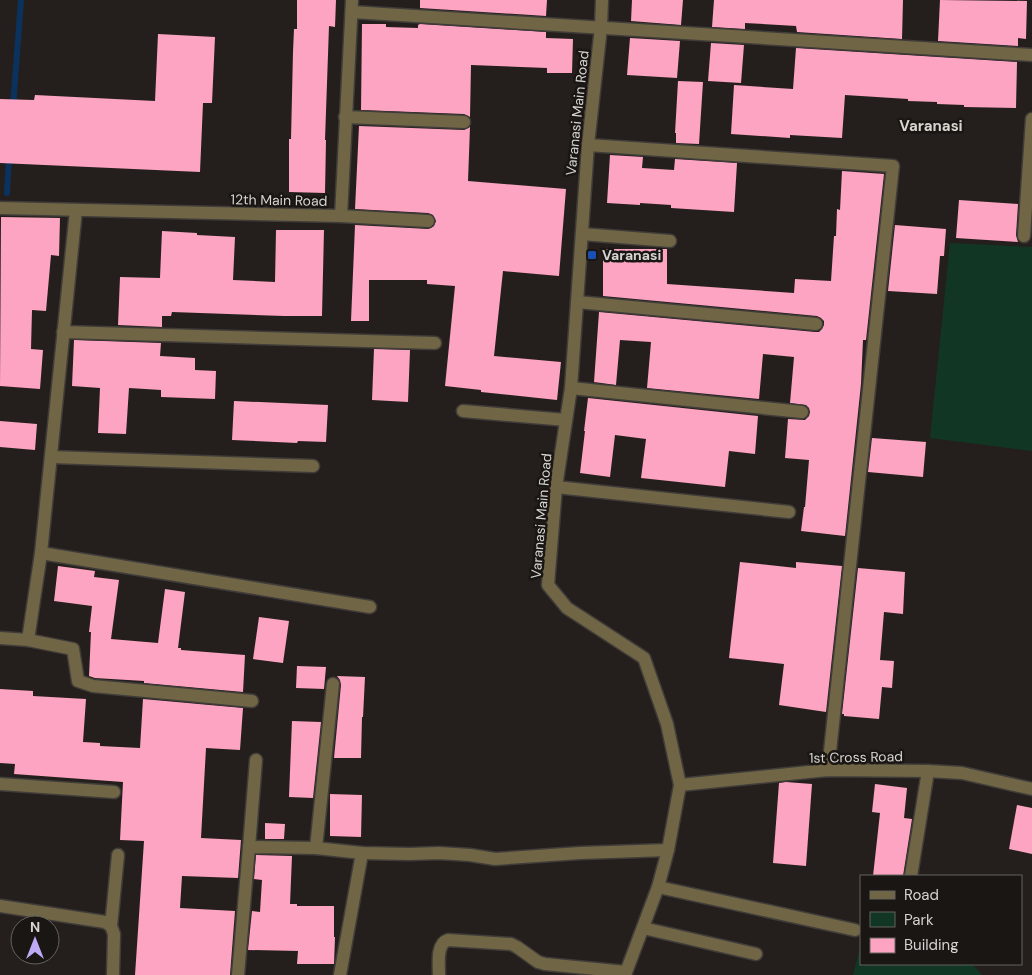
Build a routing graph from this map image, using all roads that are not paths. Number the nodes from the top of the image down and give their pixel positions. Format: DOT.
graph roads {
  1 [pos="602,0"];
  2 [pos="352,6"];
  3 [pos="601,27"];
  4 [pos="1032,56"];
  5 [pos="345,117"];
  6 [pos="1032,118"];
  7 [pos="464,122"];
  8 [pos="588,145"];
  9 [pos="0,208"];
  10 [pos="76,210"];
  11 [pos="341,216"];
  12 [pos="428,221"];
  13 [pos="582,234"];
  14 [pos="1024,236"];
  15 [pos="670,242"];
  16 [pos="577,302"];
  17 [pos="816,324"];
  18 [pos="63,332"];
  19 [pos="435,343"];
  20 [pos="571,388"];
  21 [pos="463,411"];
  22 [pos="802,412"];
  23 [pos="566,420"];
  24 [pos="51,457"];
  25 [pos="313,466"];
  26 [pos="556,487"];
  27 [pos="788,512"];
  28 [pos="41,553"];
  29 [pos="370,607"];
  30 [pos="0,638"];
  31 [pos="28,640"];
  32 [pos="332,684"];
  33 [pos="252,702"];
  34 [pos="256,760"];
  35 [pos="828,770"];
  36 [pos="928,771"];
  37 [pos="0,784"];
  38 [pos="680,785"];
  39 [pos="1032,789"];
  40 [pos="114,792"];
  41 [pos="249,847"];
  42 [pos="316,848"];
  43 [pos="668,850"];
  44 [pos="362,852"];
  45 [pos="118,855"];
  46 [pos="911,875"];
  47 [pos="658,887"];
  48 [pos="0,906"];
  49 [pos="111,926"];
  50 [pos="643,928"];
  51 [pos="855,930"];
  52 [pos="756,954"];
  53 [pos="626,973"];
  54 [pos="113,975"];
  55 [pos="238,975"];
  56 [pos="340,975"];
  57 [pos="439,975"];
  1 -- 3 [label="street, Varanasi Main Road"];
  2 -- 3 [label="street"];
  2 -- 5 [label="street, 12th Main Road"];
  3 -- 4 [label="street"];
  3 -- 8 [label="street, Varanasi Main Road"];
  5 -- 7 [label="street"];
  5 -- 11 [label="street, 12th Main Road"];
  6 -- 14 [label="street"];
  8 -- 13 [label="street, Varanasi Main Road"];
  8 -- 35 [label="street"];
  9 -- 10 [label="street, 12th Main Road"];
  10 -- 11 [label="street, 12th Main Road"];
  10 -- 18 [label="street"];
  11 -- 12 [label="street"];
  13 -- 15 [label="street"];
  13 -- 16 [label="street, Varanasi Main Road"];
  16 -- 17 [label="street"];
  16 -- 20 [label="street, Varanasi Main Road"];
  18 -- 19 [label="street"];
  18 -- 24 [label="street"];
  20 -- 22 [label="street"];
  20 -- 23 [label="street, Varanasi Main Road"];
  21 -- 23 [label="street"];
  23 -- 26 [label="street, Varanasi Main Road"];
  24 -- 25 [label="street"];
  24 -- 28 [label="street"];
  26 -- 27 [label="street"];
  26 -- 38 [label="street, Varanasi Main Road"];
  28 -- 29 [label="street"];
  28 -- 31 [label="street"];
  30 -- 31 [label="street"];
  31 -- 33 [label="street"];
  32 -- 42 [label="street"];
  34 -- 41 [label="street"];
  35 -- 36 [label="street, 1st Cross Road"];
  35 -- 38 [label="street, 1st Cross Road"];
  36 -- 39 [label="street, 1st Cross Road"];
  36 -- 46 [label="street"];
  37 -- 40 [label="street"];
  38 -- 43 [label="street, Varanasi Main Road"];
  41 -- 42 [label="street"];
  41 -- 55 [label="street"];
  42 -- 44 [label="street"];
  43 -- 44 [label="street"];
  43 -- 47 [label="street, Varanasi Main Road"];
  44 -- 56 [label="street"];
  45 -- 49 [label="street"];
  47 -- 50 [label="street, Varanasi Main Road"];
  47 -- 51 [label="street"];
  48 -- 49 [label="street"];
  49 -- 54 [label="street"];
  50 -- 52 [label="street"];
  50 -- 53 [label="street, Varanasi Main Road"];
  53 -- 57 [label="street"];
}
